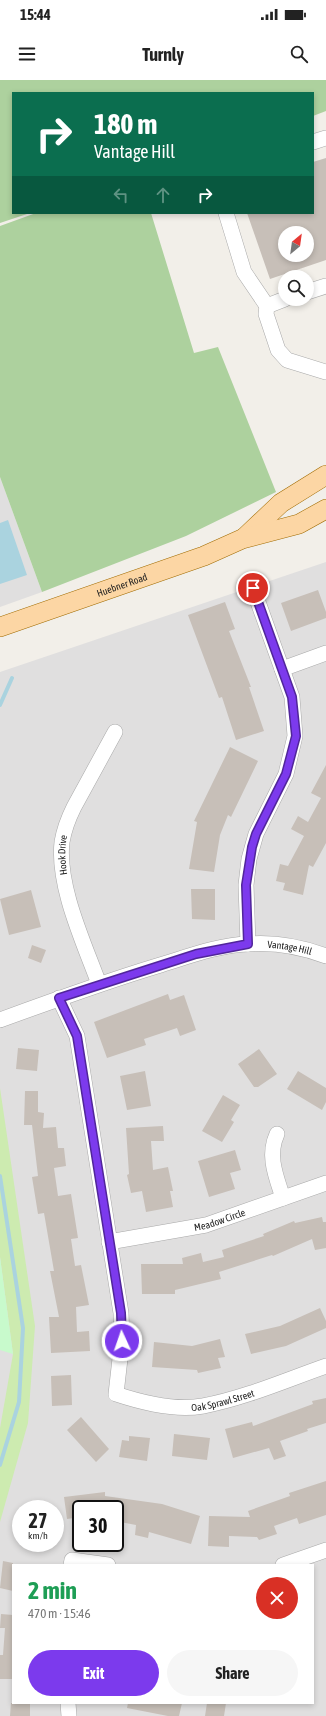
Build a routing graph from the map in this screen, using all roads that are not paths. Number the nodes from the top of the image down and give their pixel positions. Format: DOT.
graph roads {
  1 [pos="326,138"];
  2 [pos="314,142"];
  3 [pos="226,214"];
  4 [pos="326,286"];
  5 [pos="314,290"];
  6 [pos="278,302"];
  7 [pos="267,306"];
  8 [pos="326,372"];
  9 [pos="326,475"];
  10 [pos="326,509"];
  11 [pos="242,539"];
  12 [pos="253,588"];
  13 [pos="0,627"];
  14 [pos="326,653"];
  15 [pos="282,669"];
  16 [pos="114,732"];
  17 [pos="248,944"];
  18 [pos="326,956"];
  19 [pos="99,984"];
  20 [pos="59,998"];
  21 [pos="0,1020"];
  22 [pos="277,1134"];
  23 [pos="326,1183"];
  24 [pos="283,1198"];
  25 [pos="109,1242"];
  26 [pos="326,1366"];
  27 [pos="326,1550"];
  28 [pos="71,1562"];
  29 [pos="96,1564"];
  30 [pos="286,1564"];
  31 [pos="68,1704"];
  32 [pos="69,1716"];
  1 -- 2 [label="street"];
  3 -- 7 [label="street"];
  4 -- 5 [label="street"];
  6 -- 7 [label="street"];
  7 -- 8 [label="street"];
  9 -- 11 [label="main road, Huebner Road"];
  10 -- 11 [label="main road, Huebner Road"];
  11 -- 13 [label="main road, Huebner Road"];
  12 -- 15 [label="street"];
  14 -- 15 [label="street"];
  15 -- 17 [label="street"];
  16 -- 19 [label="street, Hook Drive"];
  17 -- 18 [label="street, Vantage Hill"];
  17 -- 19 [label="street, Vantage Hill"];
  19 -- 20 [label="street, Vantage Hill"];
  20 -- 21 [label="street, Vantage Hill"];
  20 -- 25 [label="street"];
  22 -- 24 [label="street"];
  23 -- 24 [label="street, Meadow Circle"];
  24 -- 25 [label="street, Meadow Circle"];
  25 -- 26 [label="street, Oak Sprawl Street"];
  27 -- 30 [label="street"];
  28 -- 29 [label="street"];
  31 -- 32 [label="street"];
}
